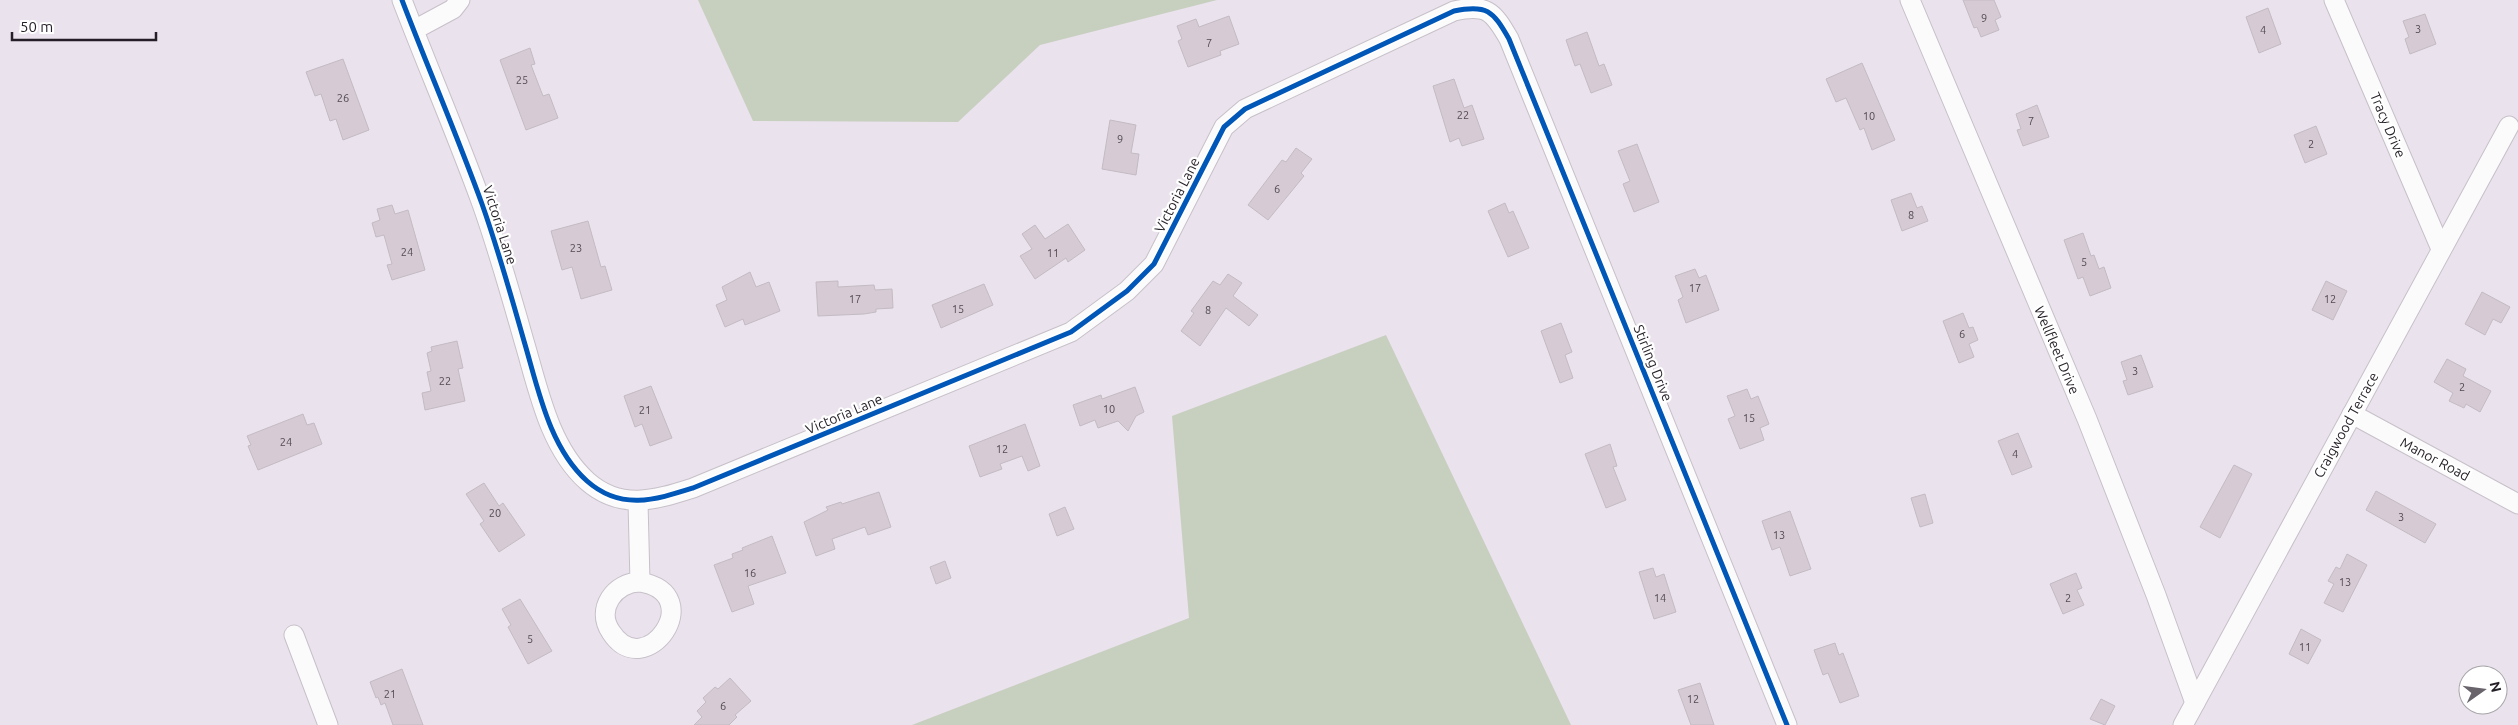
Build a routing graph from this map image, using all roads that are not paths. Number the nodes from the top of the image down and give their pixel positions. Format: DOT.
graph roads {
  1 [pos="402,0"];
  2 [pos="460,0"];
  3 [pos="1910,0"];
  4 [pos="2334,0"];
  5 [pos="1492,13"];
  6 [pos="414,30"];
  7 [pos="2509,126"];
  8 [pos="2441,250"];
  9 [pos="2352,414"];
  10 [pos="638,502"];
  11 [pos="2518,504"];
  12 [pos="640,582"];
  13 [pos="294,635"];
  14 [pos="2195,704"];
  15 [pos="328,725"];
  16 [pos="1787,725"];
  17 [pos="2183,725"];
  1 -- 6 [label="street, Victoria Lane"];
  2 -- 6 [label="street"];
  3 -- 14 [label="street, Wellfleet Drive"];
  4 -- 8 [label="street, Tracy Drive"];
  5 -- 10 [label="street, Victoria Lane"];
  5 -- 16 [label="street, Stirling Drive"];
  6 -- 10 [label="street, Victoria Lane"];
  7 -- 8 [label="street, Craigwood Terrace"];
  8 -- 9 [label="street, Craigwood Terrace"];
  9 -- 11 [label="street, Manor Road"];
  9 -- 14 [label="street, Craigwood Terrace"];
  10 -- 12 [label="street"];
  13 -- 15 [label="street"];
  14 -- 17 [label="street, Craigwood Terrace"];
}
